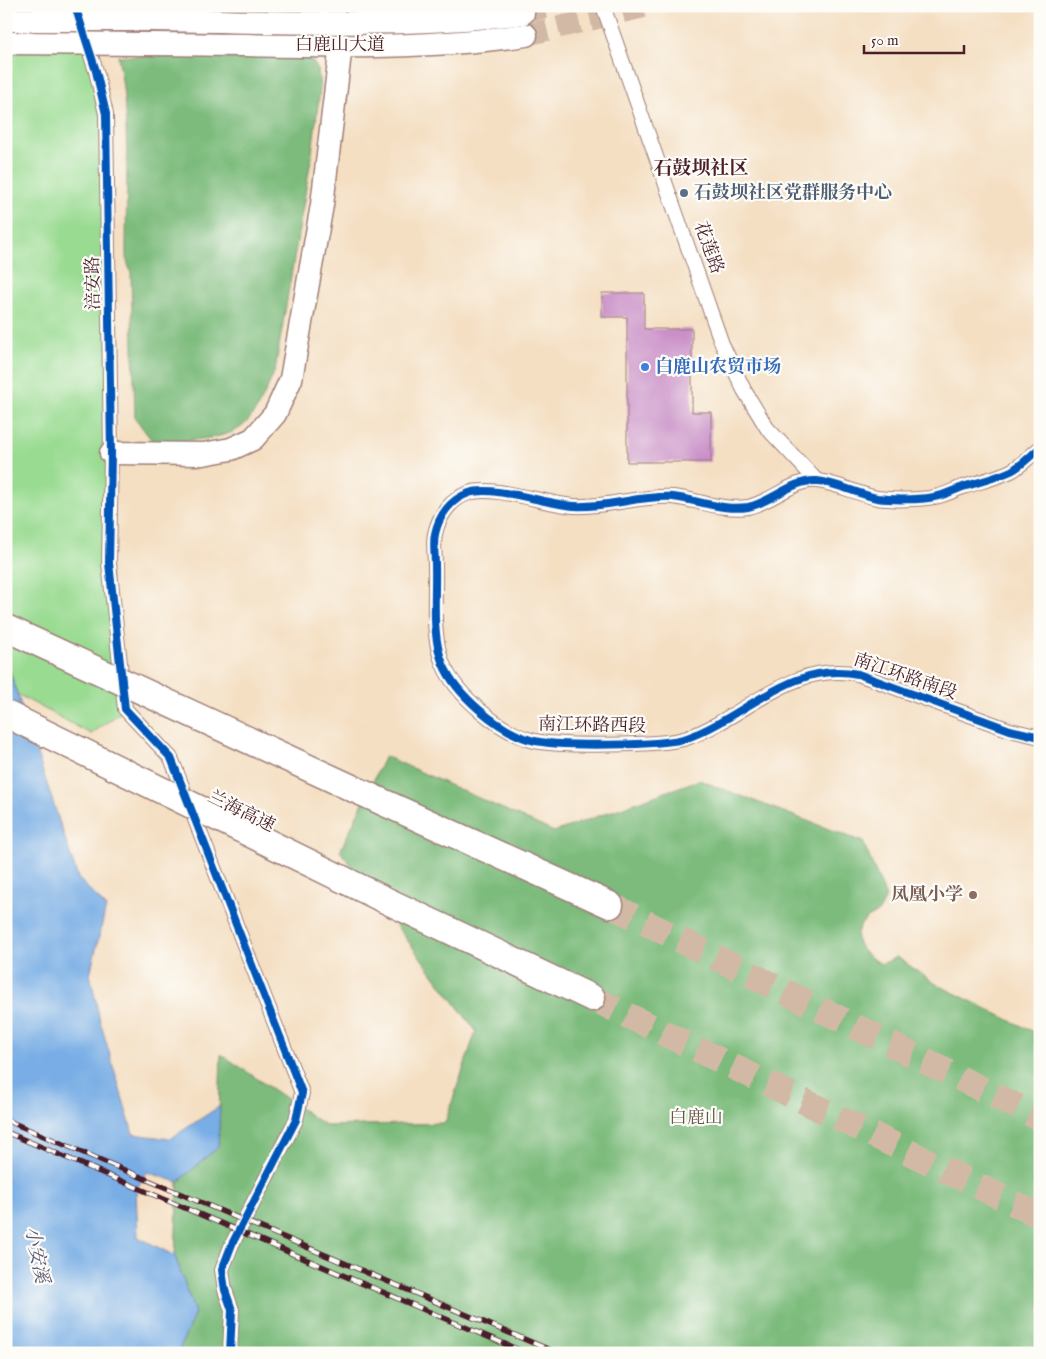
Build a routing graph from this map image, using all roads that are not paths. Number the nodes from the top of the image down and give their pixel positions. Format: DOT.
graph roads {
  1 [pos="75,6"];
  2 [pos="602,6"];
  3 [pos="337,14"];
  4 [pos="6,20"];
  5 [pos="6,42"];
  6 [pos="341,45"];
  7 [pos="1040,448"];
  8 [pos="111,453"];
  9 [pos="817,481"];
  10 [pos="6,628"];
  11 [pos="6,714"];
  12 [pos="1040,737"];
  13 [pos="684,739"];
  14 [pos="610,905"];
  15 [pos="592,998"];
  16 [pos="230,1353"];
  1 -- 8 [label="street, 涪安路"];
  2 -- 9 [label="street, 花莲路"];
  3 -- 4 [label="main road, 白鹿山大道, bridge"];
  3 -- 6 [label="main road, 白鹿山大道"];
  5 -- 6 [label="main road, 白鹿山大道, bridge"];
  6 -- 8 [label="main road"];
  7 -- 9 [label="street, 南江环路西段"];
  8 -- 16 [label="street, 涪安路"];
  9 -- 13 [label="street, 南江环路西段"];
  10 -- 14 [label="highway, bridge"];
  11 -- 15 [label="highway, 兰海高速, bridge"];
  12 -- 13 [label="street, 南江环路南段"];
}
